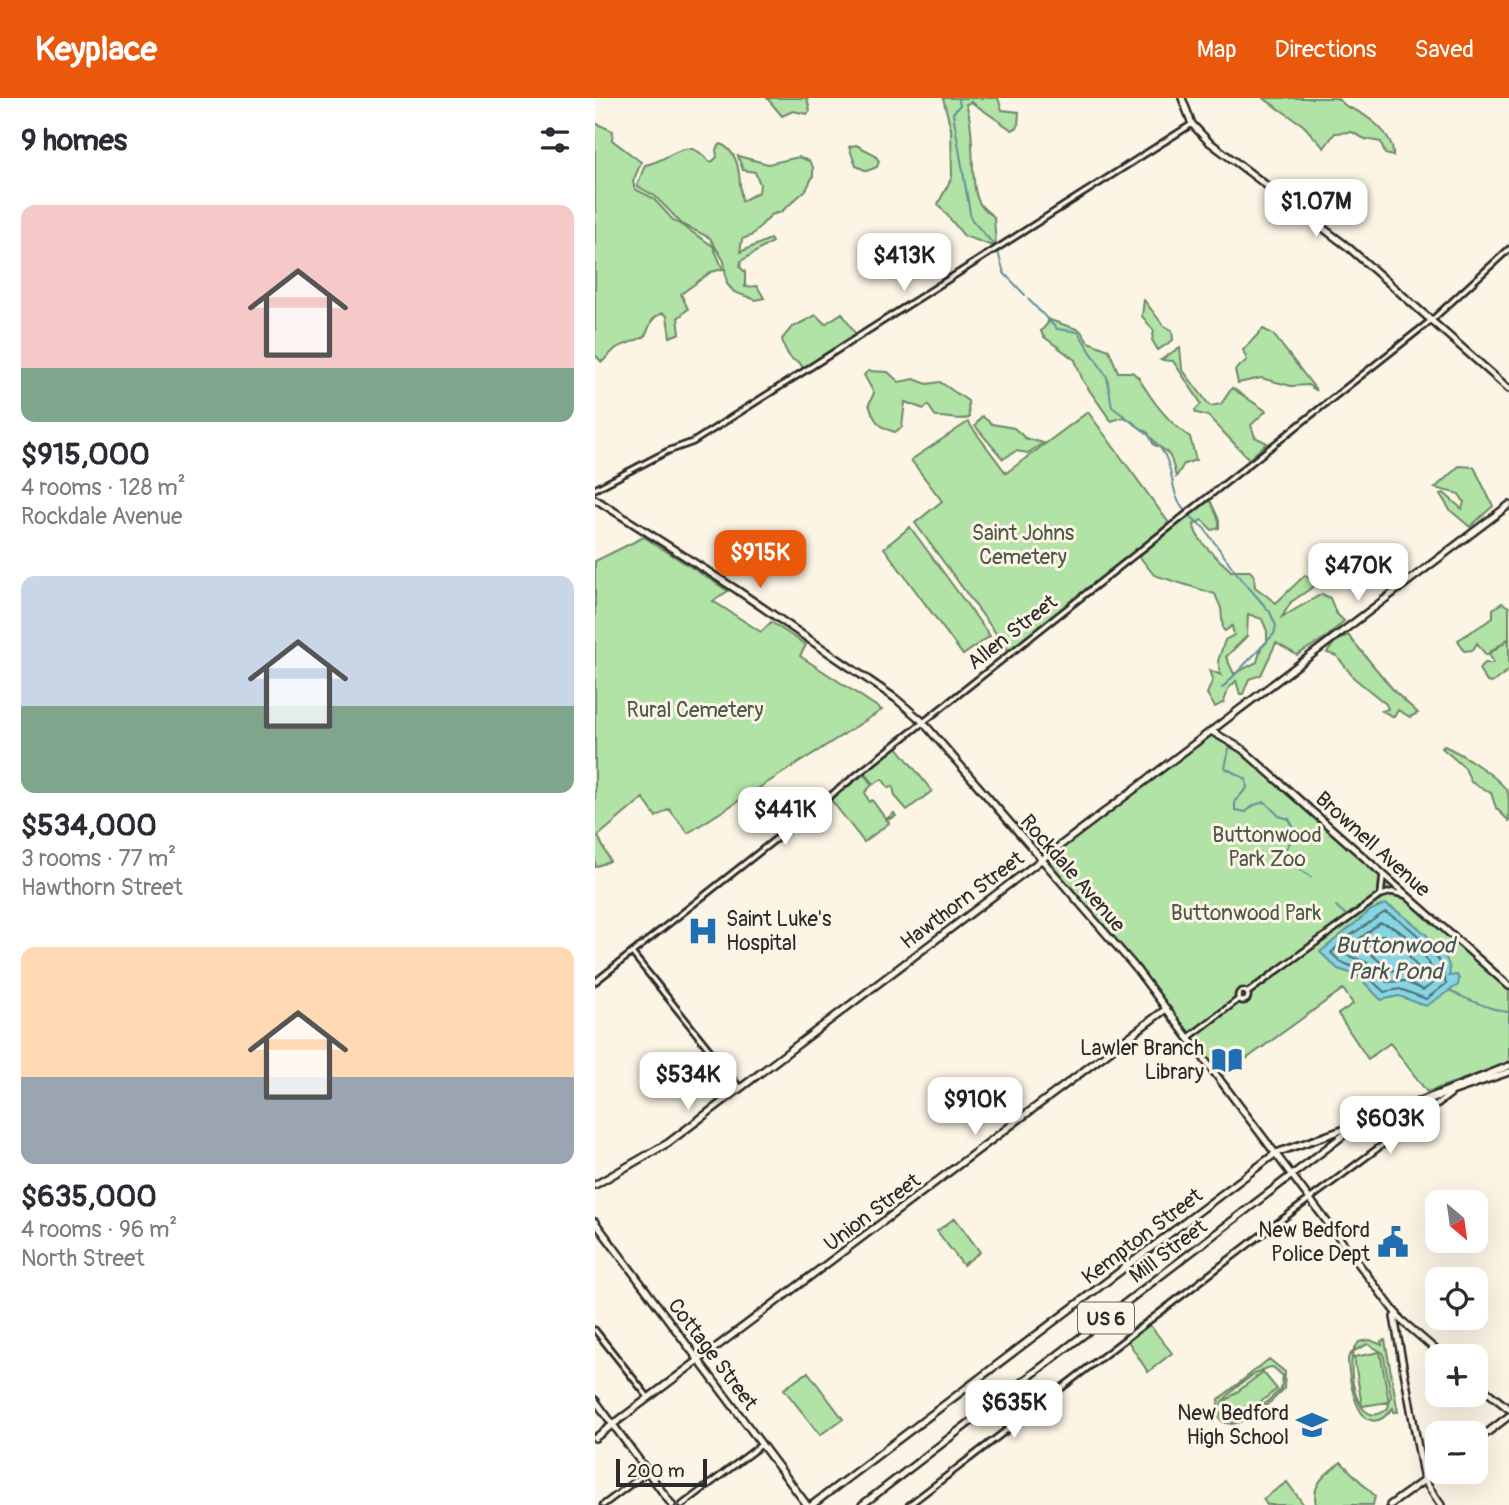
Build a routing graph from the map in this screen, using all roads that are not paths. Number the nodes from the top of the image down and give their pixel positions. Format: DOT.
graph roads {
  1 [pos="1182,98"];
  2 [pos="1192,124"];
  3 [pos="1509,249"];
  4 [pos="1431,320"];
  5 [pos="1509,389"];
  6 [pos="595,489"];
  7 [pos="595,499"];
  8 [pos="1509,505"];
  9 [pos="1223,722"];
  10 [pos="924,723"];
  11 [pos="1211,731"];
  12 [pos="1223,737"];
  13 [pos="1041,860"];
  14 [pos="1383,874"];
  15 [pos="1381,895"];
  16 [pos="1407,895"];
  17 [pos="632,953"];
  18 [pos="595,982"];
  19 [pos="1509,986"];
  20 [pos="1166,1009"];
  21 [pos="1188,1038"];
  22 [pos="1509,1066"];
  23 [pos="1509,1072"];
  24 [pos="741,1088"];
  25 [pos="1455,1092"];
  26 [pos="1440,1094"];
  27 [pos="1358,1124"];
  28 [pos="1274,1154"];
  29 [pos="1291,1176"];
  30 [pos="595,1185"];
  31 [pos="1309,1199"];
  32 [pos="595,1222"];
  33 [pos="1397,1314"];
  34 [pos="1408,1327"];
  35 [pos="595,1330"];
  36 [pos="1399,1337"];
  37 [pos="1429,1344"];
  38 [pos="699,1361"];
  39 [pos="1488,1392"];
  40 [pos="649,1398"];
  41 [pos="595,1400"];
  42 [pos="1509,1409"];
  43 [pos="1509,1416"];
  44 [pos="614,1423"];
  45 [pos="1488,1432"];
  46 [pos="595,1438"];
  47 [pos="761,1445"];
  48 [pos="648,1470"];
  49 [pos="1424,1480"];
  50 [pos="603,1505"];
  51 [pos="672,1505"];
  52 [pos="681,1505"];
  53 [pos="807,1505"];
  54 [pos="813,1505"];
  55 [pos="862,1505"];
  56 [pos="909,1505"];
  57 [pos="1390,1505"];
  58 [pos="1441,1505"];
  1 -- 2 [label="main road"];
  2 -- 4 [label="main road"];
  2 -- 6 [label="street"];
  3 -- 4 [label="street, Allen Street"];
  4 -- 5 [label="main road"];
  4 -- 10 [label="street, Allen Street"];
  7 -- 10 [label="main road, Rockdale Avenue"];
  8 -- 9 [label="main road, Hawthorn Street"];
  9 -- 11 [label="main road, Hawthorn Street"];
  9 -- 12 [label="main road"];
  10 -- 13 [label="main road, Rockdale Avenue"];
  10 -- 17 [label="street, Allen Street"];
  11 -- 12 [label="main road, Brownell Avenue"];
  11 -- 13 [label="main road, Hawthorn Street"];
  12 -- 14 [label="main road, Brownell Avenue"];
  13 -- 20 [label="main road, Rockdale Avenue"];
  13 -- 24 [label="main road, Hawthorn Street"];
  14 -- 15 [label="street"];
  14 -- 16 [label="main road, Brownell Avenue"];
  15 -- 16 [label="street"];
  15 -- 21 [label="street"];
  16 -- 19 [label="main road, Brownell Avenue"];
  17 -- 18 [label="street, Allen Street"];
  17 -- 24 [label="street"];
  20 -- 21 [label="main road, Rockdale Avenue"];
  20 -- 38 [label="main road, Union Street"];
  21 -- 28 [label="main road, Rockdale Avenue"];
  22 -- 26 [label="main road, Kempton Street / US 6"];
  23 -- 25 [label="main road, Kempton Street / US 6"];
  24 -- 30 [label="main road, Hawthorn Street"];
  25 -- 26 [label="main road, Kempton Street / US 6"];
  25 -- 31 [label="street"];
  26 -- 27 [label="main road, Kempton Street / US 6"];
  27 -- 28 [label="main road, Kempton Street / US 6"];
  27 -- 29 [label="main road, Mill Street / US 6"];
  28 -- 29 [label="main road, Rockdale Avenue"];
  28 -- 54 [label="main road, Kempton Street / US 6"];
  29 -- 31 [label="main road, Rockdale Avenue"];
  29 -- 55 [label="main road, Mill Street / US 6"];
  31 -- 33 [label="main road, Rockdale Avenue"];
  31 -- 56 [label="street"];
  32 -- 38 [label="main road, Cottage Street"];
  33 -- 34 [label="main road, Rockdale Avenue"];
  33 -- 36 [label="main road"];
  34 -- 36 [label="main road"];
  34 -- 37 [label="main road, Rockdale Avenue"];
  35 -- 40 [label="street"];
  36 -- 49 [label="main road"];
  38 -- 40 [label="main road, Union Street"];
  38 -- 47 [label="main road, Cottage Street"];
  39 -- 42 [label="main road"];
  40 -- 44 [label="main road, Union Street"];
  41 -- 44 [label="main road"];
  43 -- 45 [label="main road"];
  44 -- 46 [label="main road, Union Street"];
  44 -- 48 [label="main road"];
  47 -- 52 [label="street"];
  47 -- 53 [label="main road, Cottage Street"];
  48 -- 50 [label="street"];
  48 -- 51 [label="main road"];
  49 -- 57 [label="main road"];
  49 -- 58 [label="main road"];
}
